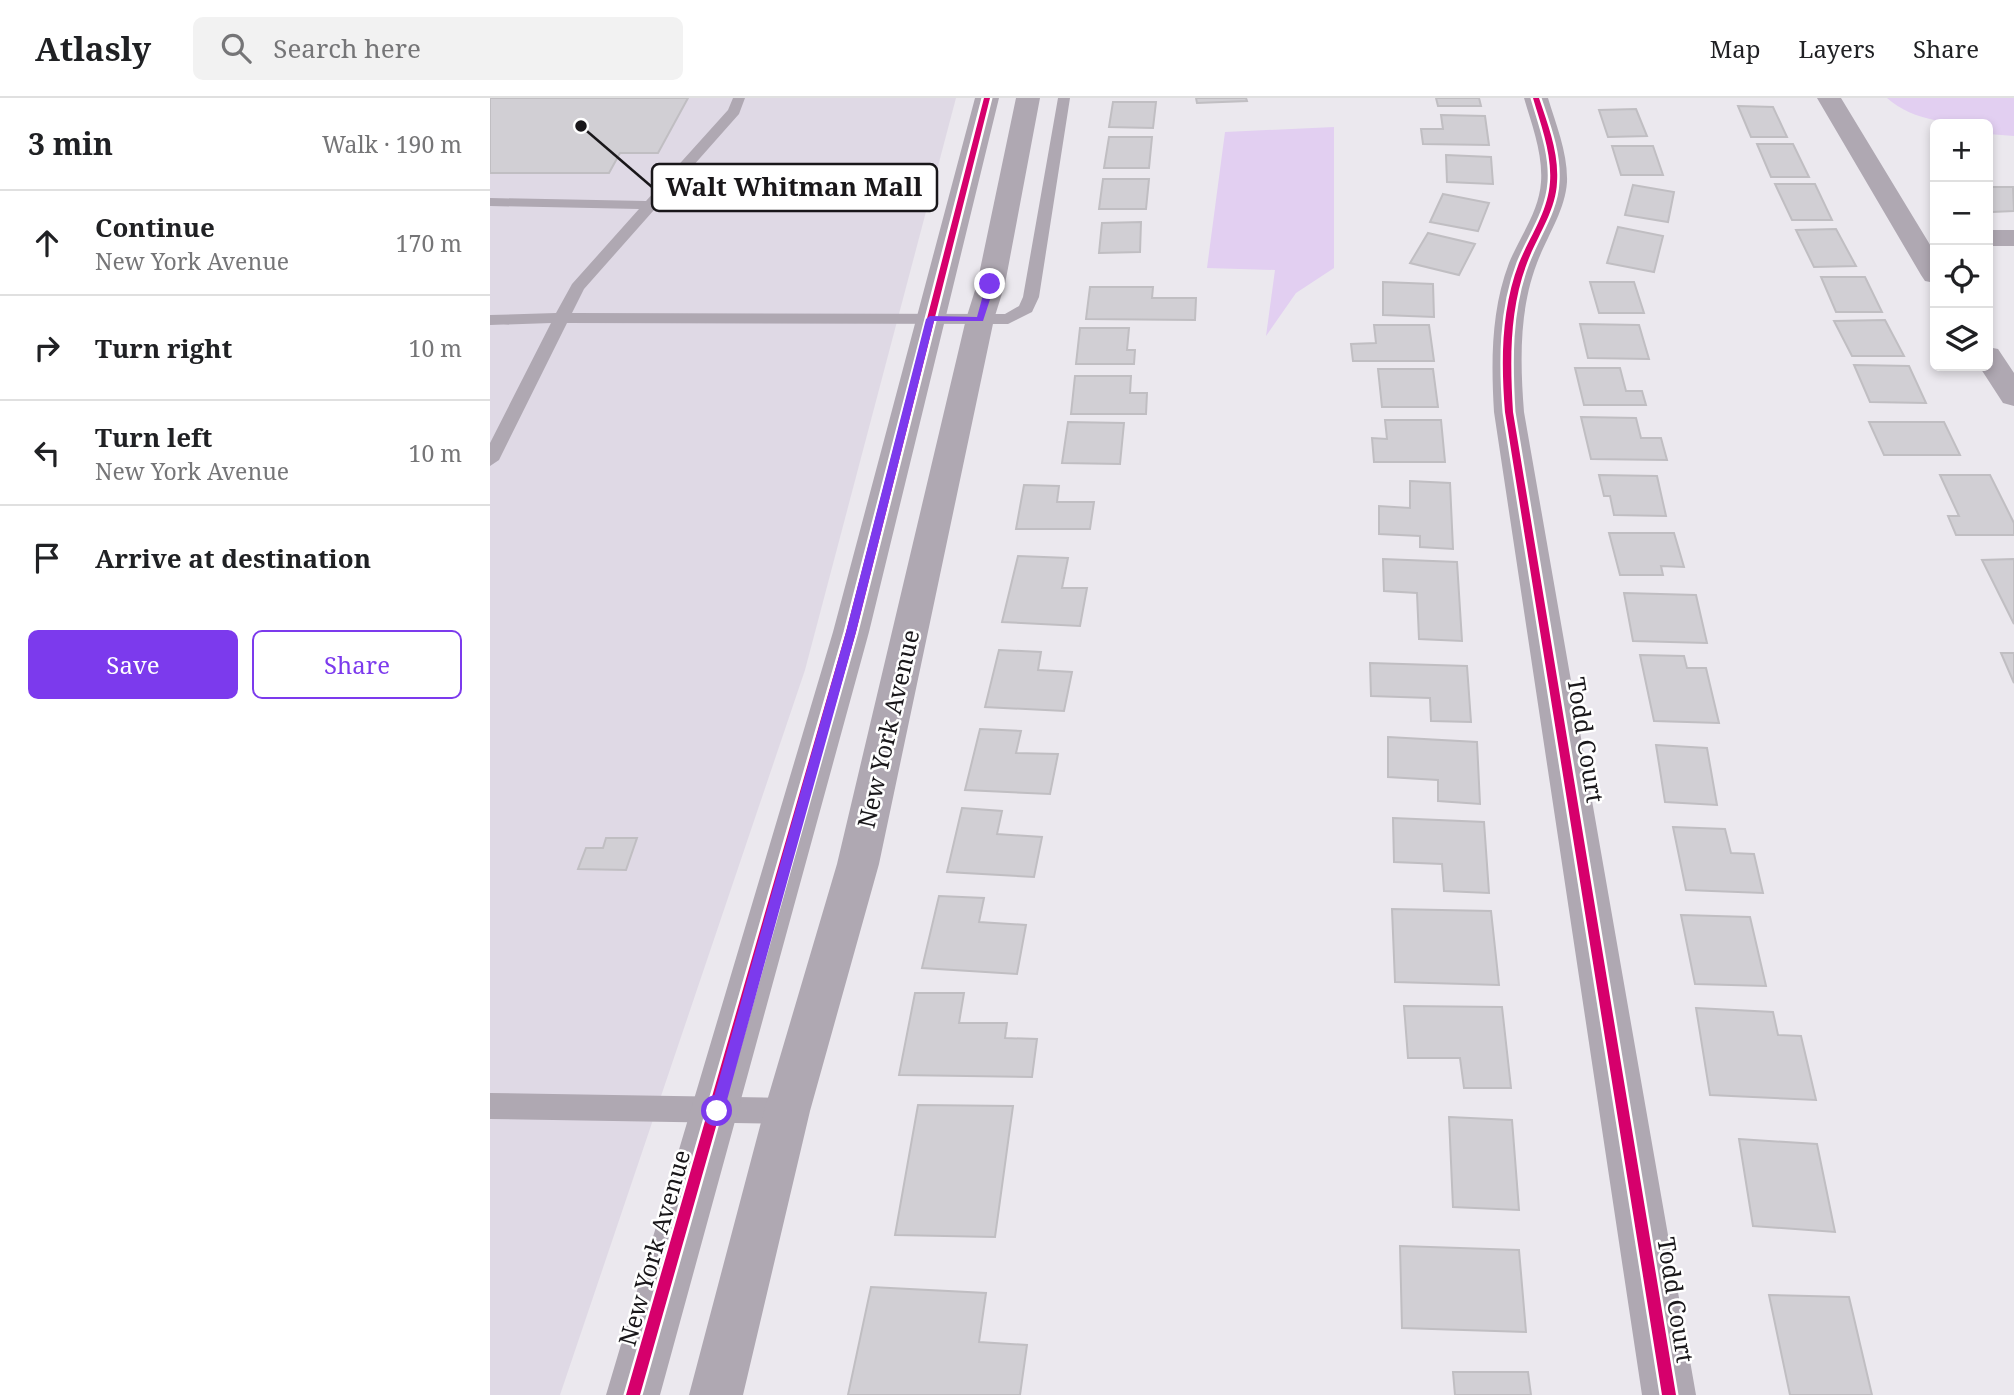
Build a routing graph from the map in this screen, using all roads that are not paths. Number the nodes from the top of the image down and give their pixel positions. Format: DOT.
graph roads {
  1 [pos="739,98"];
  2 [pos="987,98"];
  3 [pos="1028,98"];
  4 [pos="1064,98"];
  5 [pos="1536,98"];
  6 [pos="1829,98"];
  7 [pos="490,202"];
  8 [pos="648,205"];
  9 [pos="1993,238"];
  10 [pos="2014,238"];
  11 [pos="1924,239"];
  12 [pos="1930,259"];
  13 [pos="561,318"];
  14 [pos="930,319"];
  15 [pos="980,319"];
  16 [pos="490,320"];
  17 [pos="1993,364"];
  18 [pos="2014,396"];
  19 [pos="490,460"];
  20 [pos="490,1106"];
  21 [pos="717,1111"];
  22 [pos="787,1111"];
  23 [pos="634,1395"];
  24 [pos="716,1395"];
  25 [pos="1669,1395"];
  1 -- 8 [label="lane"];
  2 -- 14 [label="street, New York Avenue"];
  3 -- 15 [label="street, New York Avenue"];
  4 -- 15 [label="lane"];
  5 -- 25 [label="street, Todd Court"];
  6 -- 11 [label="street"];
  7 -- 8 [label="lane"];
  8 -- 13 [label="lane"];
  9 -- 10 [label="street"];
  11 -- 12 [label="street"];
  13 -- 14 [label="lane"];
  13 -- 16 [label="lane"];
  13 -- 19 [label="lane"];
  14 -- 15 [label="lane"];
  14 -- 21 [label="street, New York Avenue"];
  15 -- 22 [label="street, New York Avenue"];
  17 -- 18 [label="street"];
  20 -- 21 [label="lane"];
  21 -- 22 [label="lane"];
  21 -- 23 [label="street, New York Avenue"];
  22 -- 24 [label="street, New York Avenue"];
}
